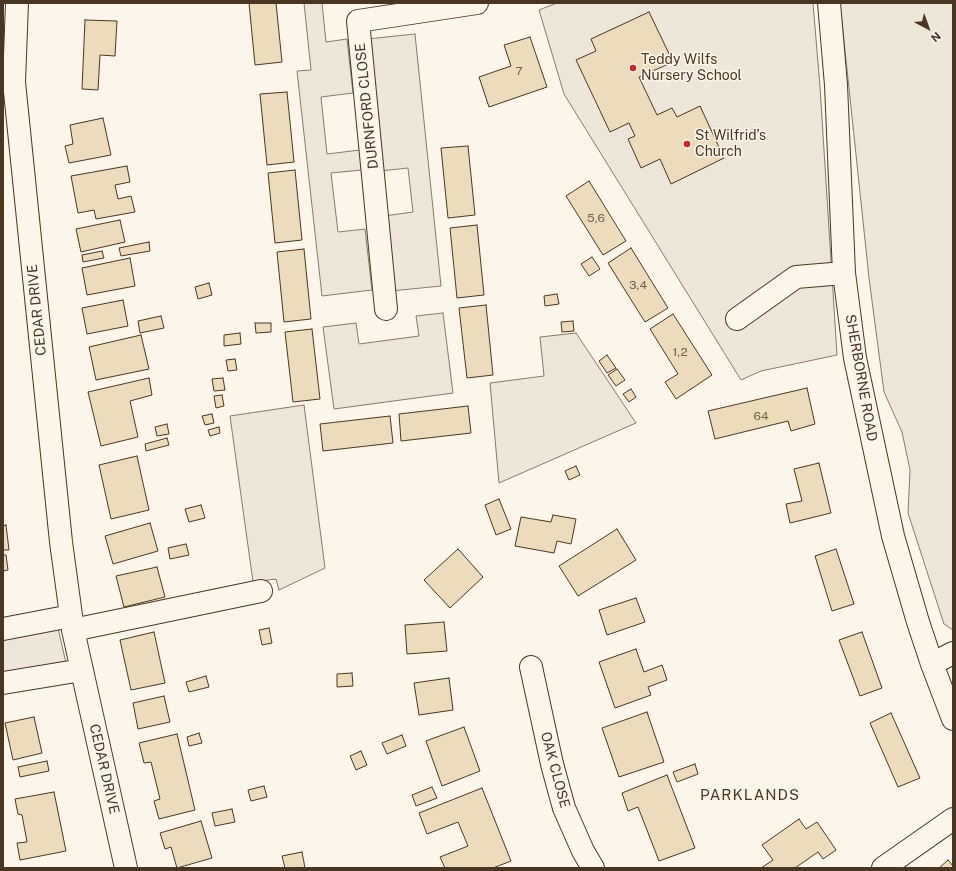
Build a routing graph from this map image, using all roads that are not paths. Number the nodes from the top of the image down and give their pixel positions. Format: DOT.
graph roads {
  1 [pos="17,3"];
  2 [pos="477,3"];
  3 [pos="829,3"];
  4 [pos="844,273"];
  5 [pos="386,310"];
  6 [pos="737,319"];
  7 [pos="261,591"];
  8 [pos="72,623"];
  9 [pos="3,629"];
  10 [pos="953,652"];
  11 [pos="932,664"];
  12 [pos="531,667"];
  13 [pos="82,670"];
  14 [pos="3,683"];
  15 [pos="953,719"];
  16 [pos="953,819"];
  17 [pos="126,868"];
  18 [pos="593,868"];
  19 [pos="883,868"];
  1 -- 8 [label="street, CEDAR DRIVE"];
  2 -- 5 [label="street, DURNFORD CLOSE"];
  3 -- 4 [label="street, SHERBORNE ROAD"];
  4 -- 6 [label="street"];
  4 -- 11 [label="street, SHERBORNE ROAD"];
  7 -- 8 [label="street"];
  8 -- 9 [label="street"];
  8 -- 13 [label="street, CEDAR DRIVE"];
  10 -- 11 [label="street"];
  11 -- 15 [label="street, SHERBORNE ROAD"];
  12 -- 18 [label="street, OAK CLOSE"];
  13 -- 14 [label="street"];
  13 -- 17 [label="street, CEDAR DRIVE"];
  16 -- 19 [label="street"];
}
